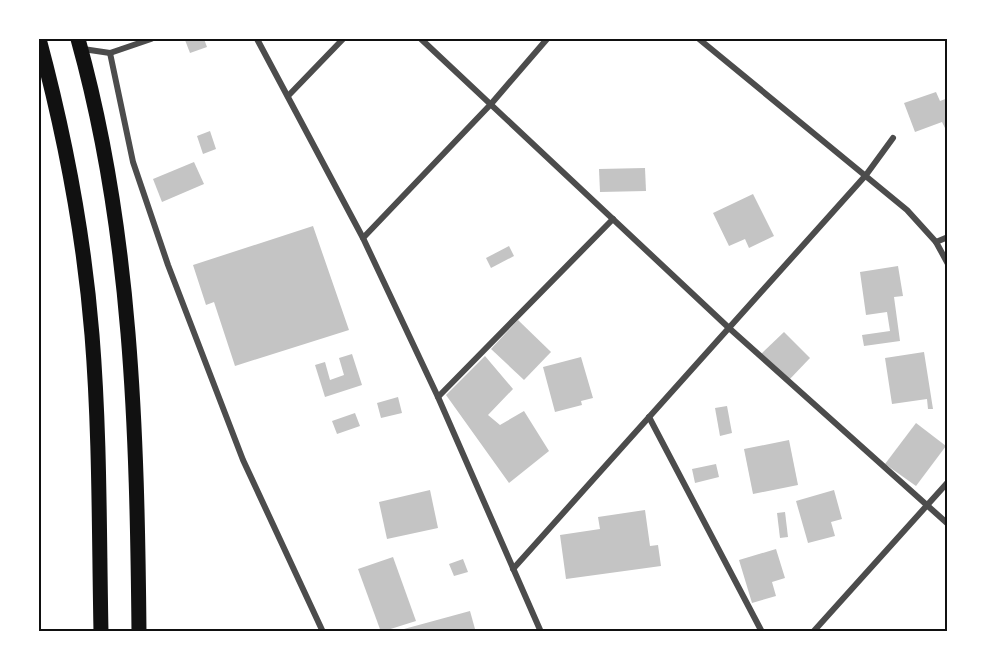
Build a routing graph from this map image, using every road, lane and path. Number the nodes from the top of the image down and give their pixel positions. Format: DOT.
graph roads {
  1 [pos="39,39"];
  2 [pos="151,39"];
  3 [pos="257,39"];
  4 [pos="343,39"];
  5 [pos="421,39"];
  6 [pos="547,39"];
  7 [pos="699,39"];
  8 [pos="79,44"];
  9 [pos="110,53"];
  10 [pos="288,96"];
  11 [pos="491,104"];
  12 [pos="893,138"];
  13 [pos="866,175"];
  14 [pos="613,219"];
  15 [pos="948,237"];
  16 [pos="363,238"];
  17 [pos="936,242"];
  18 [pos="948,264"];
  19 [pos="729,328"];
  20 [pos="438,397"];
  21 [pos="649,417"];
  22 [pos="948,482"];
  23 [pos="927,505"];
  24 [pos="948,524"];
  25 [pos="513,569"];
  26 [pos="101,632"];
  27 [pos="139,632"];
  28 [pos="323,632"];
  29 [pos="541,632"];
  30 [pos="762,632"];
  31 [pos="813,632"];
  1 -- 26 [label="main road"];
  2 -- 9 [label="street"];
  3 -- 10 [label="street"];
  4 -- 10 [label="street"];
  5 -- 11 [label="street"];
  6 -- 11 [label="street"];
  7 -- 13 [label="street"];
  8 -- 9 [label="street"];
  8 -- 27 [label="main road"];
  9 -- 28 [label="street"];
  10 -- 16 [label="street"];
  11 -- 14 [label="street"];
  11 -- 16 [label="street"];
  12 -- 13 [label="street"];
  13 -- 17 [label="street"];
  13 -- 19 [label="street"];
  14 -- 19 [label="street"];
  14 -- 20 [label="street"];
  15 -- 17 [label="street"];
  16 -- 20 [label="street"];
  17 -- 18 [label="street"];
  19 -- 21 [label="street"];
  19 -- 23 [label="street"];
  20 -- 25 [label="street"];
  21 -- 25 [label="street"];
  21 -- 30 [label="street"];
  22 -- 23 [label="street"];
  23 -- 24 [label="street"];
  23 -- 31 [label="street"];
  25 -- 29 [label="street"];
}
